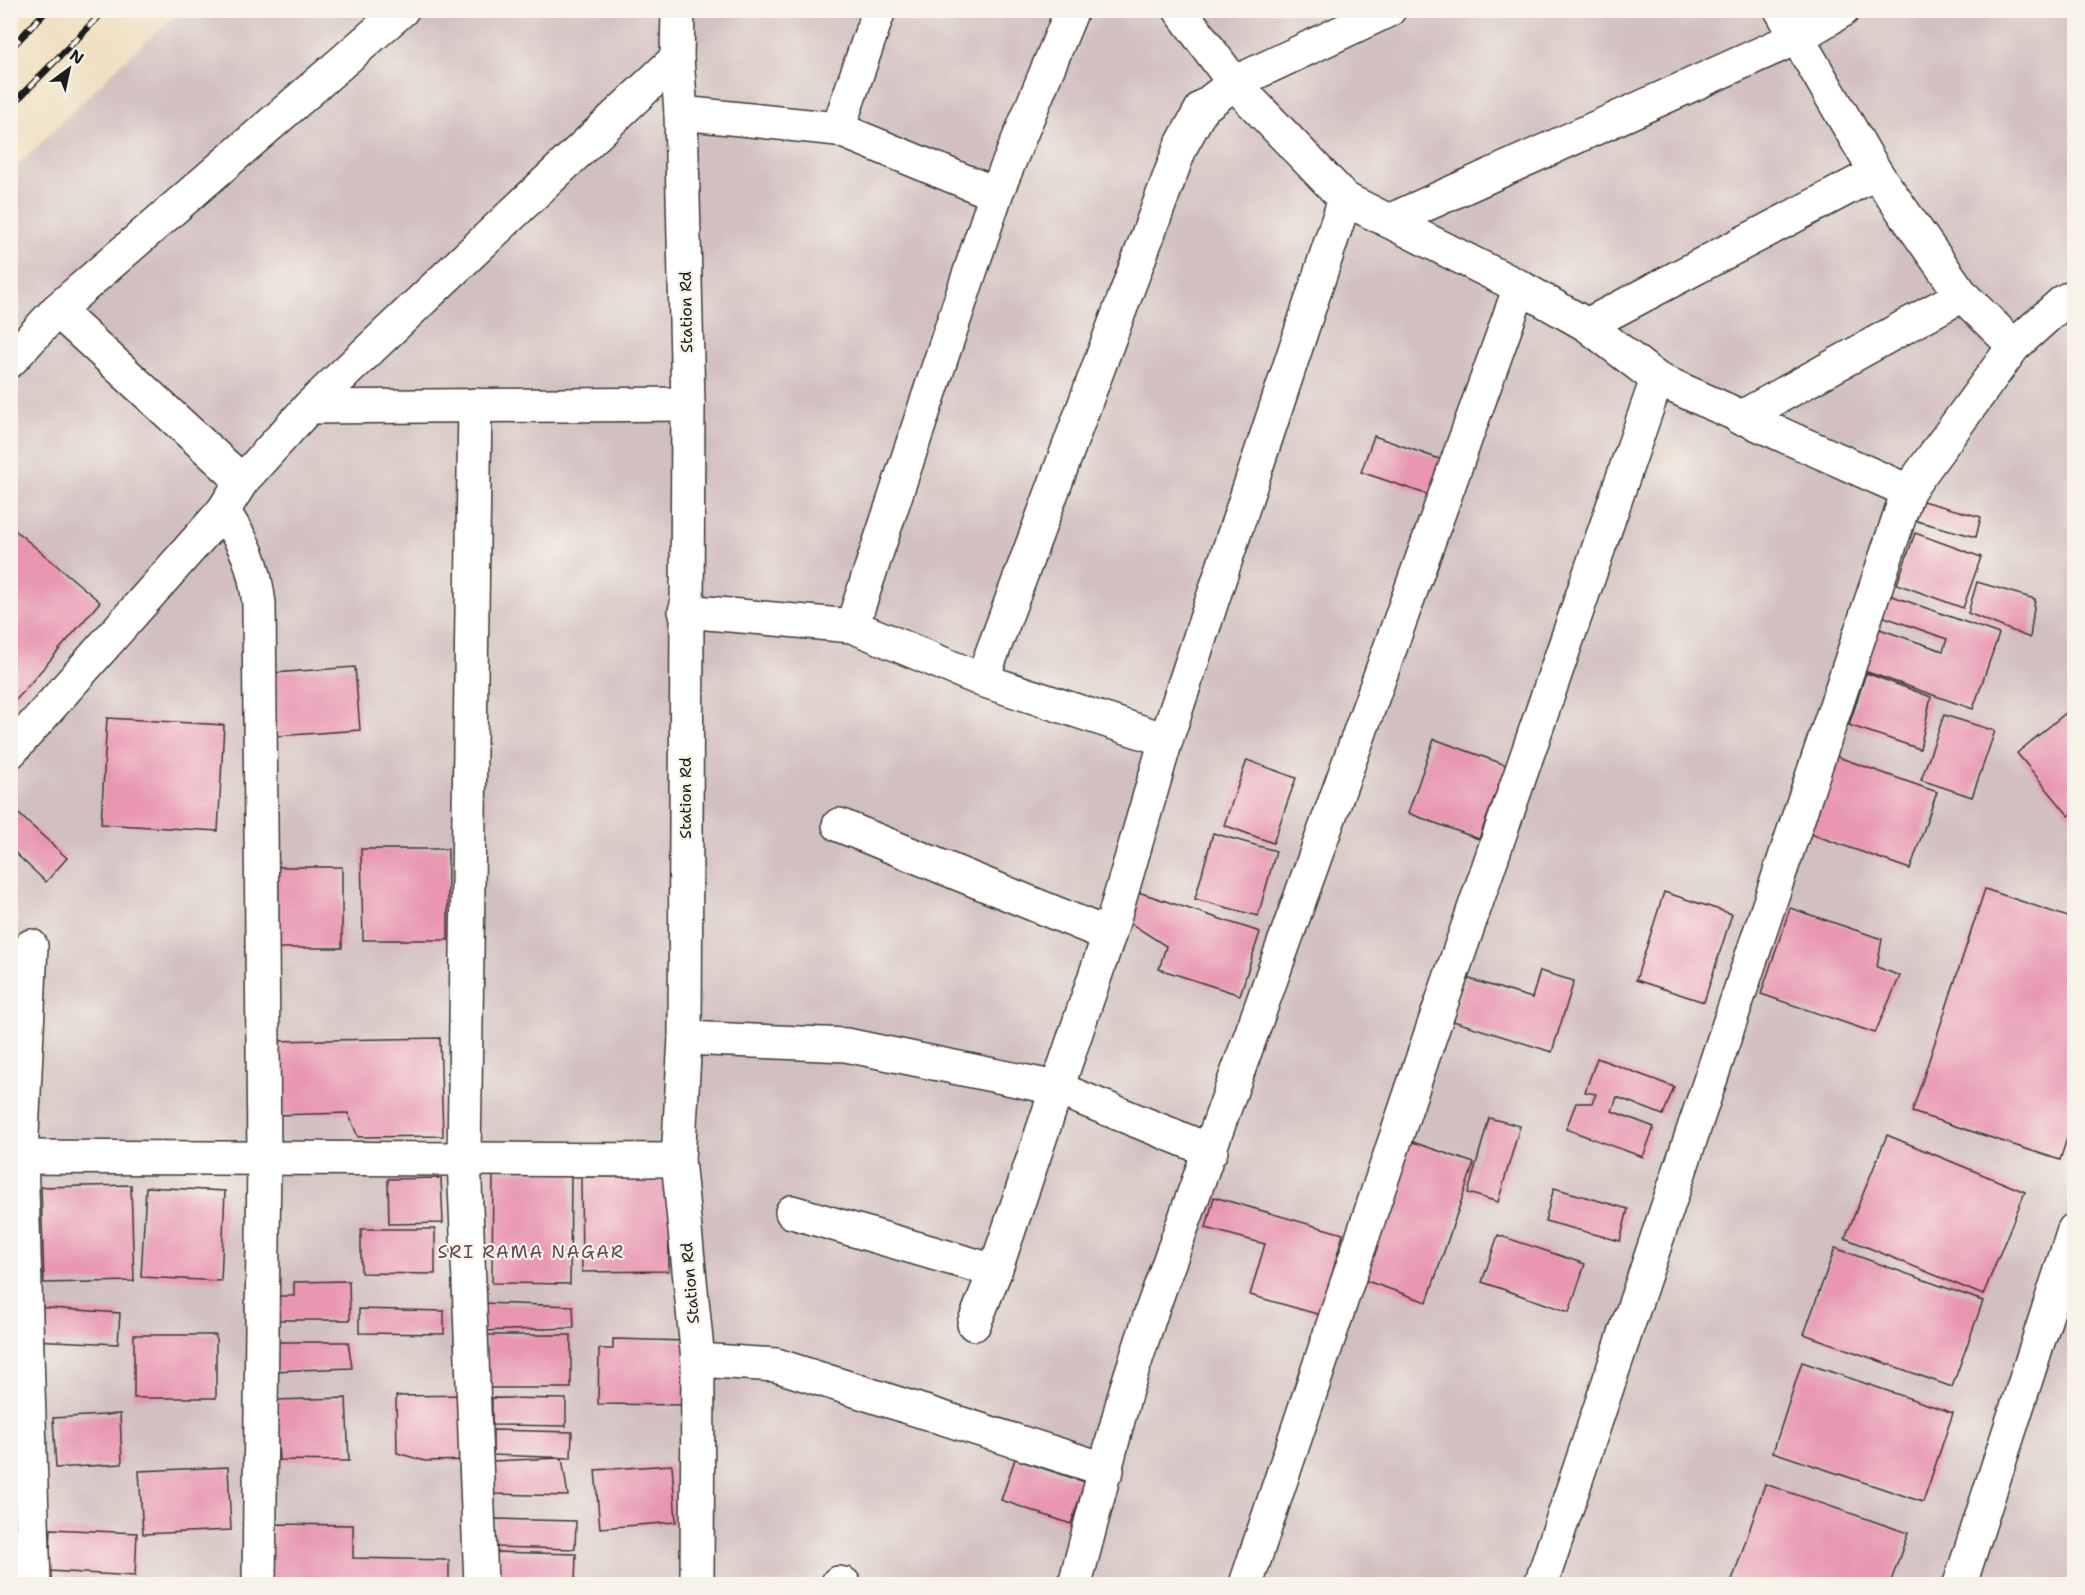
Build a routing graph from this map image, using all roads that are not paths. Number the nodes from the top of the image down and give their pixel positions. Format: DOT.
graph roads {
  1 [pos="402,10"];
  2 [pos="678,10"];
  3 [pos="879,10"];
  4 [pos="1072,10"];
  5 [pos="1180,10"];
  6 [pos="1389,10"];
  7 [pos="1843,10"];
  8 [pos="1790,24"];
  9 [pos="677,58"];
  10 [pos="1234,83"];
  11 [pos="681,113"];
  12 [pos="838,129"];
  13 [pos="1876,173"];
  14 [pos="996,194"];
  15 [pos="1345,199"];
  16 [pos="1389,221"];
  17 [pos="1520,287"];
  18 [pos="1962,295"];
  19 [pos="2074,296"];
  20 [pos="57,310"];
  21 [pos="1587,325"];
  22 [pos="2014,346"];
  23 [pos="10,361"];
  24 [pos="1657,379"];
  25 [pos="688,404"];
  26 [pos="475,405"];
  27 [pos="309,407"];
  28 [pos="1740,418"];
  29 [pos="242,481"];
  30 [pos="1908,491"];
  31 [pos="223,511"];
  32 [pos="685,611"];
  33 [pos="852,626"];
  34 [pos="982,680"];
  35 [pos="1166,740"];
  36 [pos="10,752"];
  37 [pos="838,825"];
  38 [pos="1109,934"];
  39 [pos="31,946"];
  40 [pos="685,1038"];
  41 [pos="1056,1088"];
  42 [pos="1211,1151"];
  43 [pos="16,1157"];
  44 [pos="264,1158"];
  45 [pos="464,1158"];
  46 [pos="678,1160"];
  47 [pos="792,1212"];
  48 [pos="2074,1230"];
  49 [pos="995,1271"];
  50 [pos="974,1324"];
  51 [pos="698,1360"];
  52 [pos="1107,1470"];
  53 [pos="34,1584"];
  54 [pos="260,1584"];
  55 [pos="481,1584"];
  56 [pos="697,1584"];
  57 [pos="1075,1584"];
  58 [pos="1246,1584"];
  59 [pos="1541,1584"];
  60 [pos="1960,1584"];
  1 -- 20 [label="street"];
  2 -- 9 [label="street, Station Rd"];
  3 -- 12 [label="street"];
  4 -- 14 [label="street"];
  5 -- 10 [label="street"];
  6 -- 10 [label="street"];
  7 -- 8 [label="street"];
  8 -- 13 [label="street"];
  8 -- 16 [label="street"];
  9 -- 11 [label="street, Station Rd"];
  9 -- 27 [label="street"];
  10 -- 15 [label="street"];
  10 -- 34 [label="street"];
  11 -- 12 [label="street"];
  11 -- 25 [label="street, Station Rd"];
  12 -- 14 [label="street"];
  13 -- 18 [label="street"];
  13 -- 21 [label="street"];
  14 -- 33 [label="street"];
  15 -- 16 [label="street"];
  15 -- 35 [label="street"];
  16 -- 17 [label="street"];
  17 -- 21 [label="street"];
  17 -- 42 [label="street"];
  18 -- 22 [label="street"];
  18 -- 28 [label="street"];
  19 -- 22 [label="street"];
  20 -- 23 [label="street"];
  20 -- 29 [label="street"];
  21 -- 24 [label="street"];
  22 -- 30 [label="street"];
  24 -- 28 [label="street"];
  24 -- 58 [label="street"];
  25 -- 26 [label="street"];
  25 -- 32 [label="street, Station Rd"];
  26 -- 27 [label="street"];
  26 -- 45 [label="street"];
  27 -- 29 [label="street"];
  28 -- 30 [label="street"];
  29 -- 31 [label="street"];
  30 -- 59 [label="street"];
  31 -- 36 [label="street"];
  31 -- 44 [label="street"];
  32 -- 33 [label="street"];
  32 -- 40 [label="street, Station Rd"];
  33 -- 34 [label="street"];
  34 -- 35 [label="street"];
  35 -- 38 [label="street"];
  37 -- 38 [label="street"];
  38 -- 41 [label="street"];
  39 -- 43 [label="street"];
  40 -- 41 [label="street"];
  40 -- 46 [label="street, Station Rd"];
  41 -- 42 [label="street"];
  41 -- 49 [label="street"];
  42 -- 52 [label="street"];
  43 -- 44 [label="street"];
  43 -- 53 [label="street"];
  44 -- 45 [label="street"];
  44 -- 54 [label="street"];
  45 -- 46 [label="street"];
  45 -- 55 [label="street"];
  46 -- 51 [label="street, Station Rd"];
  47 -- 49 [label="street"];
  48 -- 60 [label="street"];
  49 -- 50 [label="street"];
  51 -- 52 [label="street"];
  51 -- 56 [label="street, Station Rd"];
  52 -- 57 [label="street"];
}
